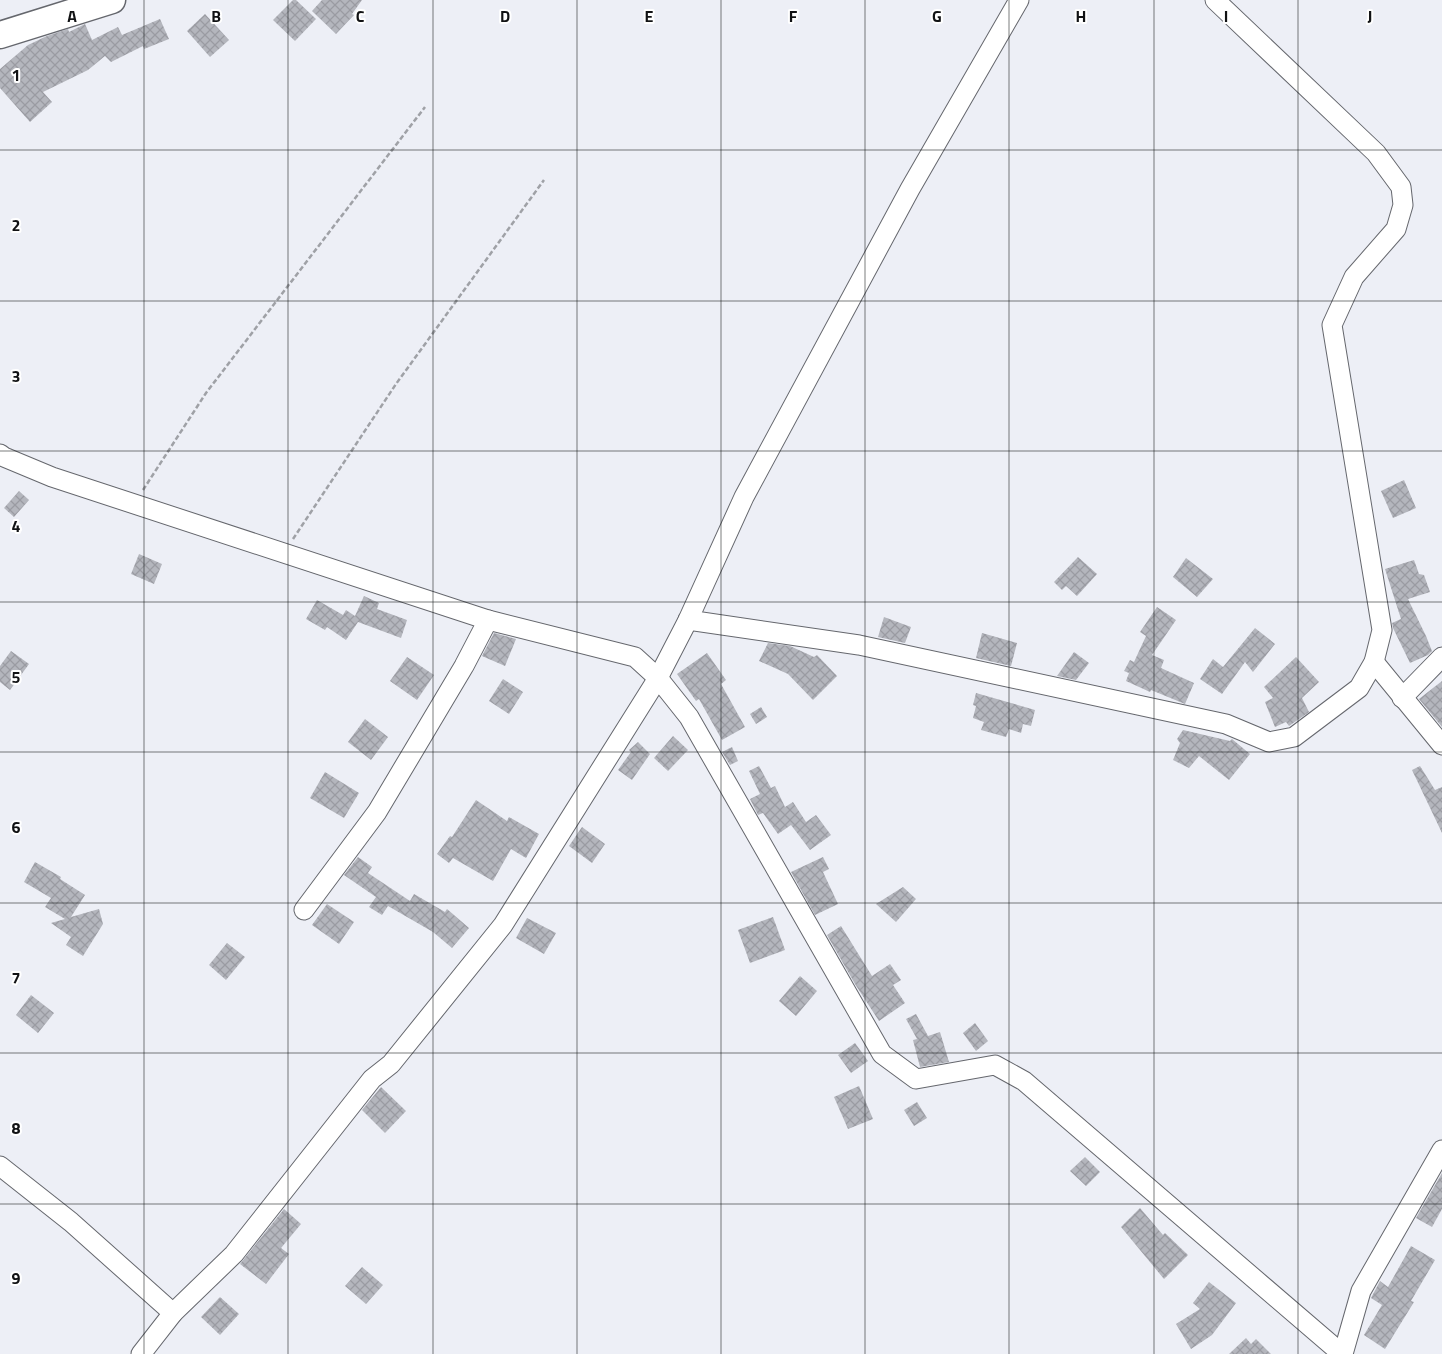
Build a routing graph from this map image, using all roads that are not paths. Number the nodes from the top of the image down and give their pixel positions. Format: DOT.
graph roads {
  1 [pos="112,0"];
  2 [pos="1019,0"];
  3 [pos="1215,0"];
  4 [pos="0,35"];
  5 [pos="0,454"];
  6 [pos="488,620"];
  7 [pos="688,620"];
  8 [pos="1442,657"];
  9 [pos="1374,662"];
  10 [pos="658,678"];
  11 [pos="1402,698"];
  12 [pos="1442,745"];
  13 [pos="304,910"];
  14 [pos="1442,1150"];
  15 [pos="0,1166"];
  16 [pos="173,1313"];
  17 [pos="141,1354"];
  18 [pos="1342,1354"];
  1 -- 4 [label="main road"];
  2 -- 7 [label="street"];
  3 -- 9 [label="street"];
  5 -- 6 [label="street"];
  6 -- 10 [label="street"];
  6 -- 13 [label="street"];
  7 -- 9 [label="street"];
  7 -- 10 [label="street"];
  8 -- 11 [label="street"];
  9 -- 11 [label="street"];
  10 -- 16 [label="street"];
  10 -- 18 [label="street"];
  11 -- 12 [label="street"];
  14 -- 18 [label="street"];
  15 -- 16 [label="street"];
  16 -- 17 [label="street"];
}
